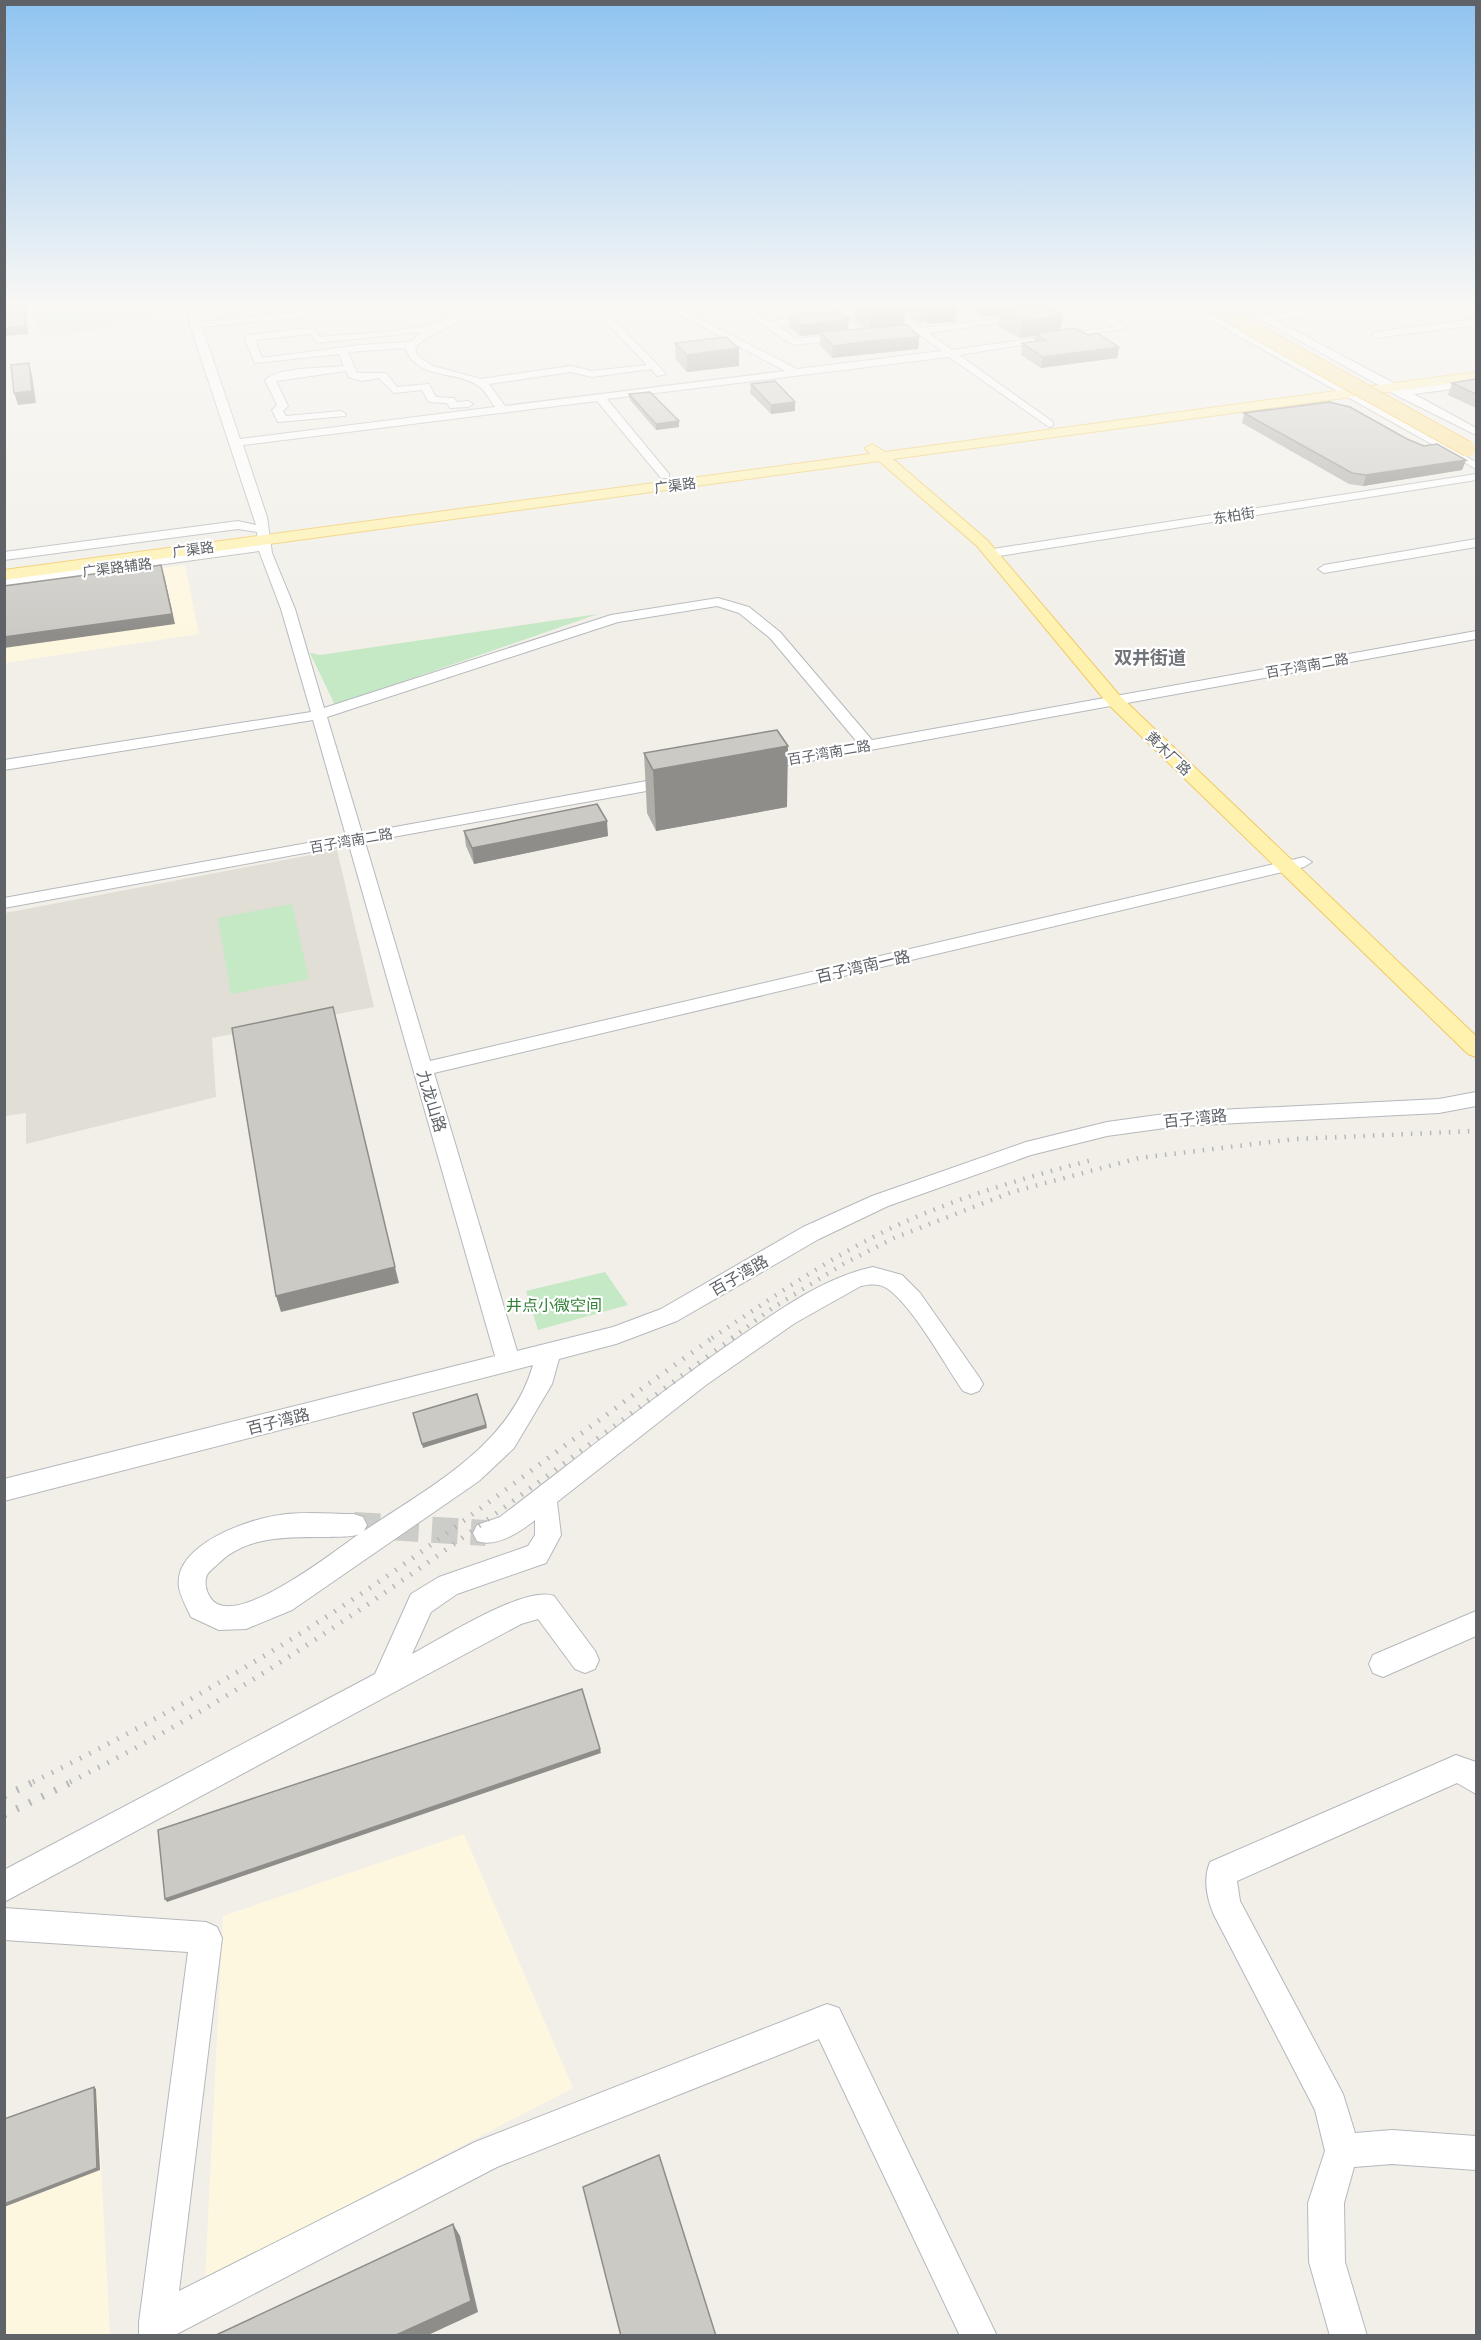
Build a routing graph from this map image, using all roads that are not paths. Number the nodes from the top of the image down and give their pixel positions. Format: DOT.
graph roads {
  1 [pos="225,416"];
  2 [pos="280,416"];
  3 [pos="319,416"];
  4 [pos="420,416"];
  5 [pos="616,416"];
  6 [pos="1038,416"];
  7 [pos="1107,416"];
  8 [pos="1160,416"];
  9 [pos="1387,416"];
  10 [pos="1417,416"];
  11 [pos="1445,416"];
  12 [pos="1446,416"];
  13 [pos="1399,423"];
  14 [pos="1049,424"];
  15 [pos="1476,432"];
  16 [pos="234,443"];
  17 [pos="1474,449"];
  18 [pos="881,451"];
  19 [pos="1476,466"];
  20 [pos="665,476"];
  21 [pos="1476,477"];
  22 [pos="264,538"];
  23 [pos="1476,543"];
  24 [pos="998,553"];
  25 [pos="4,556"];
  26 [pos="4,564"];
  27 [pos="1324,568"];
  28 [pos="4,575"];
  29 [pos="4,582"];
  30 [pos="1476,635"];
  31 [pos="1122,699"];
  32 [pos="318,715"];
  33 [pos="868,745"];
  34 [pos="4,765"];
  35 [pos="750,767"];
  36 [pos="691,778"];
  37 [pos="354,839"];
  38 [pos="1295,865"];
  39 [pos="4,903"];
  40 [pos="1476,1027"];
  41 [pos="1476,1049"];
  42 [pos="422,1070"];
  43 [pos="1476,1099"];
  44 [pos="549,1352"];
  45 [pos="509,1362"];
  46 [pos="971,1384"];
  47 [pos="4,1491"];
  48 [pos="543,1498"];
  49 [pos="354,1525"];
  50 [pos="486,1533"];
  51 [pos="1476,1623"];
  52 [pos="585,1660"];
  53 [pos="1383,1664"];
  54 [pos="385,1682"];
  55 [pos="1476,1780"];
  56 [pos="4,1887"];
  57 [pos="4,1924"];
  58 [pos="1342,2151"];
  59 [pos="1476,2153"];
  60 [pos="157,2329"];
  61 [pos="980,2336"];
  62 [pos="1348,2336"];
  1 -- 16 [label="street, 九龙山路"];
  2 -- 3 [label="street"];
  4 -- 16 [label="street"];
  5 -- 20 [label="street"];
  6 -- 14 [label="street"];
  7 -- 14 [label="main road, 广渠路"];
  8 -- 18 [label="main road, 广渠路"];
  9 -- 13 [label="street"];
  10 -- 17 [label="highway, bridge"];
  11 -- 13 [label="street"];
  12 -- 15 [label="street"];
  13 -- 19 [label="street"];
  14 -- 18 [label="main road, 广渠路"];
  16 -- 22 [label="street, 九龙山路"];
  18 -- 20 [label="main road, 广渠路"];
  18 -- 22 [label="main road, 广渠路"];
  18 -- 24 [label="main road, 黄木厂路"];
  20 -- 22 [label="main road, 广渠路"];
  21 -- 24 [label="street, 东柏街"];
  22 -- 25 [label="street, 广渠路辅路"];
  22 -- 26 [label="main road, 广渠路"];
  22 -- 28 [label="main road, 广渠路"];
  22 -- 29 [label="street, 广渠路辅路"];
  22 -- 32 [label="street, 九龙山路"];
  23 -- 27 [label="street"];
  24 -- 31 [label="main road, 黄木厂路"];
  30 -- 31 [label="street, 百子湾南二路"];
  31 -- 33 [label="street, 百子湾南二路"];
  31 -- 38 [label="main road, 黄木厂路"];
  32 -- 33 [label="street"];
  32 -- 34 [label="street"];
  32 -- 37 [label="street, 九龙山路"];
  33 -- 35 [label="street, 百子湾南二路"];
  36 -- 37 [label="street, 百子湾南二路"];
  37 -- 39 [label="street, 百子湾南二路"];
  37 -- 42 [label="street, 九龙山路"];
  38 -- 40 [label="main road, 黄木厂路"];
  38 -- 41 [label="main road, 黄木厂路"];
  38 -- 42 [label="street, 百子湾南一路"];
  42 -- 45 [label="street, 九龙山路"];
  43 -- 44 [label="street, 百子湾路"];
  44 -- 45 [label="street, 百子湾路"];
  44 -- 49 [label="street"];
  45 -- 47 [label="street, 百子湾路"];
  46 -- 48 [label="street"];
  48 -- 50 [label="street"];
  48 -- 54 [label="street"];
  51 -- 53 [label="street"];
  52 -- 54 [label="street"];
  54 -- 56 [label="street"];
  55 -- 58 [label="street"];
  57 -- 60 [label="street"];
  58 -- 59 [label="street"];
  58 -- 62 [label="street"];
  60 -- 61 [label="street"];
}
